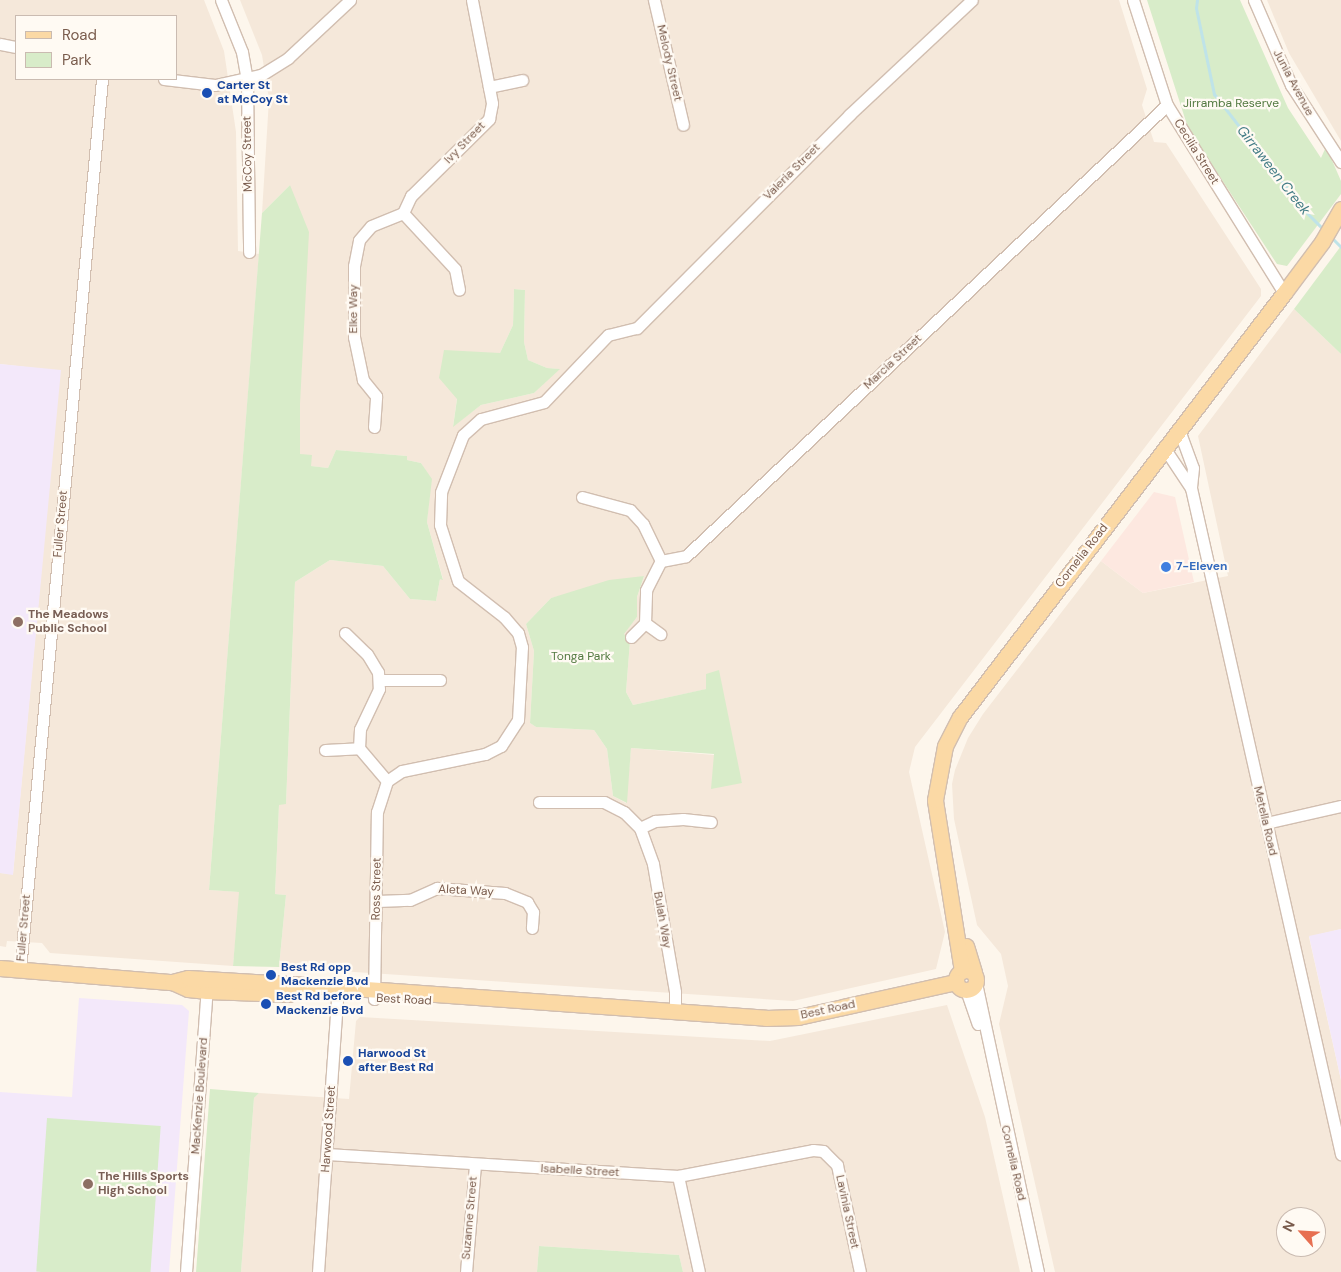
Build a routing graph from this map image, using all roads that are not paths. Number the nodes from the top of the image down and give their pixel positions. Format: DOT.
graph roads {
  1 [pos="222,0"];
  2 [pos="350,0"];
  3 [pos="472,0"];
  4 [pos="654,0"];
  5 [pos="972,0"];
  6 [pos="1132,0"];
  7 [pos="1254,0"];
  8 [pos="0,44"];
  9 [pos="15,47"];
  10 [pos="102,80"];
  11 [pos="173,80"];
  12 [pos="247,80"];
  13 [pos="522,80"];
  14 [pos="489,87"];
  15 [pos="1167,105"];
  16 [pos="683,125"];
  17 [pos="1341,162"];
  18 [pos="403,213"];
  19 [pos="1340,216"];
  20 [pos="249,252"];
  21 [pos="459,290"];
  22 [pos="1284,293"];
  23 [pos="374,427"];
  24 [pos="1179,430"];
  25 [pos="1165,449"];
  26 [pos="1191,488"];
  27 [pos="582,497"];
  28 [pos="661,561"];
  29 [pos="645,622"];
  30 [pos="345,633"];
  31 [pos="660,634"];
  32 [pos="631,637"];
  33 [pos="379,680"];
  34 [pos="440,680"];
  35 [pos="359,748"];
  36 [pos="325,750"];
  37 [pos="387,781"];
  38 [pos="539,802"];
  39 [pos="1341,806"];
  40 [pos="711,822"];
  41 [pos="1266,823"];
  42 [pos="640,828"];
  43 [pos="377,901"];
  44 [pos="532,928"];
  45 [pos="0,968"];
  46 [pos="20,970"];
  47 [pos="967,980"];
  48 [pos="207,986"];
  49 [pos="338,991"];
  50 [pos="375,994"];
  51 [pos="676,1013"];
  52 [pos="327,1154"];
  53 [pos="829,1154"];
  54 [pos="1341,1154"];
  55 [pos="475,1164"];
  56 [pos="678,1176"];
  57 [pos="186,1272"];
  58 [pos="318,1272"];
  59 [pos="466,1272"];
  60 [pos="699,1272"];
  61 [pos="860,1272"];
  62 [pos="1038,1272"];
  1 -- 12 [label="street, McCoy Street"];
  2 -- 12 [label="street"];
  3 -- 14 [label="street, Ivy Street"];
  4 -- 16 [label="street, Melody Street"];
  5 -- 37 [label="street, Valeria Street"];
  6 -- 15 [label="street, Cecilia Street"];
  7 -- 17 [label="street, Junia Avenue"];
  8 -- 9 [label="street"];
  10 -- 46 [label="street, Fuller Street"];
  11 -- 12 [label="street"];
  12 -- 20 [label="street, McCoy Street"];
  13 -- 14 [label="street"];
  14 -- 18 [label="street, Ivy Street"];
  15 -- 22 [label="street, Cecilia Street"];
  15 -- 28 [label="street, Marcia Street"];
  18 -- 21 [label="street"];
  18 -- 23 [label="street, Elke Way"];
  19 -- 22 [label="main road, Cornelia Road"];
  22 -- 24 [label="main road, Cornelia Road"];
  24 -- 25 [label="main road, Cornelia Road"];
  24 -- 26 [label="street, Metella Road"];
  25 -- 26 [label="street, Metella Road"];
  25 -- 47 [label="main road, Cornelia Road"];
  26 -- 41 [label="street, Metella Road"];
  27 -- 28 [label="street"];
  28 -- 29 [label="street"];
  29 -- 31 [label="street"];
  29 -- 32 [label="street"];
  30 -- 33 [label="street"];
  33 -- 34 [label="street"];
  33 -- 35 [label="street"];
  35 -- 36 [label="street"];
  35 -- 37 [label="street"];
  37 -- 43 [label="street, Ross Street"];
  38 -- 42 [label="street, Bulah Way"];
  39 -- 41 [label="street"];
  40 -- 42 [label="street"];
  41 -- 54 [label="street, Metella Road"];
  42 -- 51 [label="street, Bulah Way"];
  43 -- 44 [label="street, Aleta Way"];
  43 -- 50 [label="street, Ross Street"];
  45 -- 46 [label="main road, Best Road"];
  46 -- 48 [label="main road, Best Road"];
  47 -- 51 [label="main road, Best Road"];
  47 -- 62 [label="street, Cornelia Road"];
  48 -- 49 [label="main road, Best Road"];
  48 -- 57 [label="street, MacKenzie Boulevard"];
  49 -- 50 [label="main road, Best Road"];
  49 -- 52 [label="street, Harwood Street"];
  50 -- 51 [label="main road, Best Road"];
  52 -- 55 [label="street, Isabelle Street"];
  52 -- 58 [label="street, Harwood Street"];
  53 -- 56 [label="street, Isabelle Street"];
  53 -- 61 [label="street, Lavinia Street"];
  55 -- 56 [label="street, Isabelle Street"];
  55 -- 59 [label="street, Suzanne Street"];
  56 -- 60 [label="street"];
}
